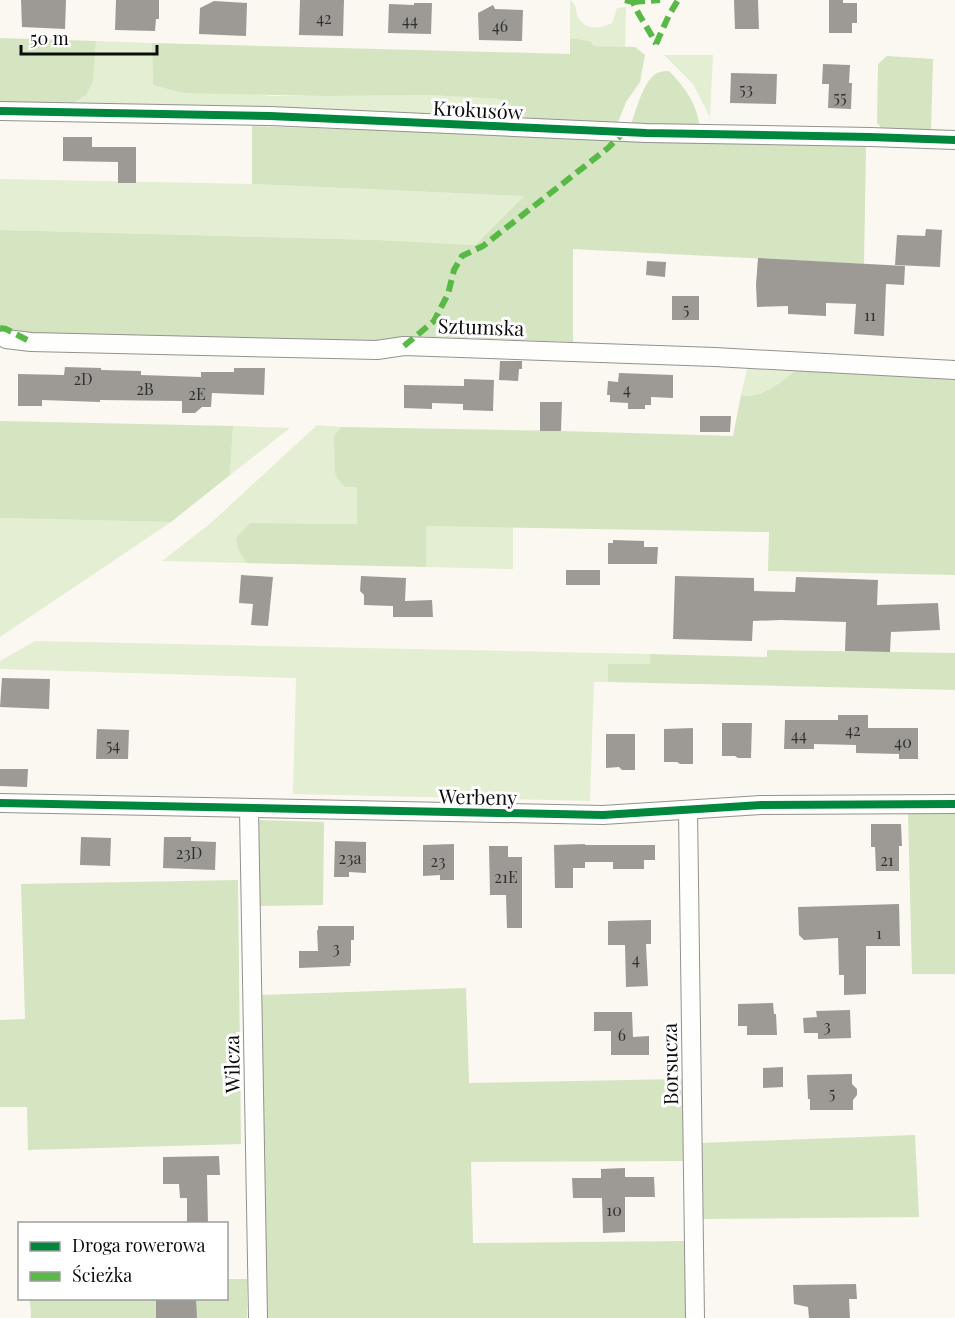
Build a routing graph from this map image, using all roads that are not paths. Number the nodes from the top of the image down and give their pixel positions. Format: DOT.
graph roads {
  1 [pos="0,111"];
  2 [pos="955,141"];
  3 [pos="6,339"];
  4 [pos="955,370"];
  5 [pos="0,803"];
  6 [pos="955,804"];
  7 [pos="249,809"];
  8 [pos="688,810"];
  9 [pos="258,1318"];
  10 [pos="695,1318"];
  1 -- 2 [label="street, Krokusów"];
  3 -- 4 [label="street, Sztumska"];
  5 -- 7 [label="street, Werbeny"];
  6 -- 8 [label="street, Werbeny"];
  7 -- 8 [label="street, Werbeny"];
  7 -- 9 [label="street, Wilcza"];
  8 -- 10 [label="street, Borsucza"];
}
